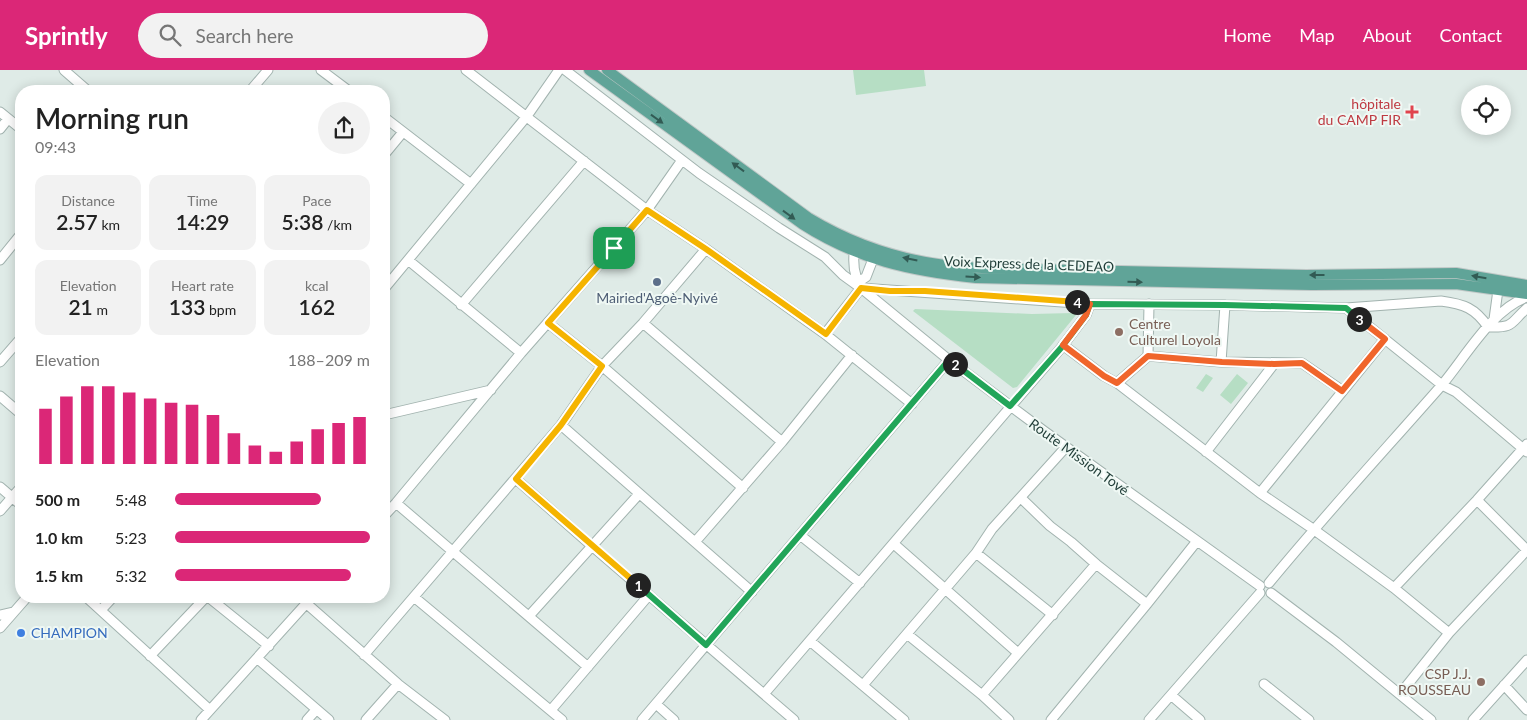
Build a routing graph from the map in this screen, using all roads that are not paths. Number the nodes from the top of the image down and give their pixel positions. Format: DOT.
graph roads {
  1 [pos="64,70"];
  2 [pos="268,70"];
  3 [pos="322,70"];
  4 [pos="466,70"];
  5 [pos="559,70"];
  6 [pos="565,70"];
  7 [pos="590,70"];
  8 [pos="607,70"];
  9 [pos="81,85"];
  10 [pos="255,85"];
  11 [pos="342,85"];
  12 [pos="645,104"];
  13 [pos="0,112"];
  14 [pos="527,116"];
  15 [pos="8,120"];
  16 [pos="390,122"];
  17 [pos="15,125"];
  18 [pos="0,129"];
  19 [pos="403,132"];
  20 [pos="390,148"];
  21 [pos="584,160"];
  22 [pos="682,160"];
  23 [pos="471,184"];
  24 [pos="647,210"];
  25 [pos="15,241"];
  26 [pos="855,247"];
  27 [pos="706,249"];
  28 [pos="873,259"];
  29 [pos="0,260"];
  30 [pos="408,260"];
  31 [pos="1456,272"];
  32 [pos="390,282"];
  33 [pos="861,284"];
  34 [pos="1456,284"];
  35 [pos="1498,290"];
  36 [pos="1524,291"];
  37 [pos="1090,304"];
  38 [pos="1149,304"];
  39 [pos="462,305"];
  40 [pos="1225,305"];
  41 [pos="1346,308"];
  42 [pos="1527,308"];
  43 [pos="548,323"];
  44 [pos="644,323"];
  45 [pos="1491,323"];
  46 [pos="826,334"];
  47 [pos="1385,339"];
  48 [pos="15,345"];
  49 [pos="1063,345"];
  50 [pos="520,353"];
  51 [pos="852,354"];
  52 [pos="1148,356"];
  53 [pos="949,360"];
  54 [pos="0,362"];
  55 [pos="1222,362"];
  56 [pos="1274,364"];
  57 [pos="602,366"];
  58 [pos="1117,383"];
  59 [pos="1442,384"];
  60 [pos="491,390"];
  61 [pos="1342,391"];
  62 [pos="0,396"];
  63 [pos="912,404"];
  64 [pos="1010,406"];
  65 [pos="15,409"];
  66 [pos="390,414"];
  67 [pos="561,425"];
  68 [pos="782,442"];
  69 [pos="1066,447"];
  70 [pos="1526,448"];
  71 [pos="1206,452"];
  72 [pos="516,479"];
  73 [pos="0,487"];
  74 [pos="743,488"];
  75 [pos="1260,493"];
  76 [pos="15,494"];
  77 [pos="639,494"];
  78 [pos="12,498"];
  79 [pos="1021,498"];
  80 [pos="15,500"];
  81 [pos="1478,500"];
  82 [pos="396,503"];
  83 [pos="390,510"];
  84 [pos="0,511"];
  85 [pos="1313,529"];
  86 [pos="800,535"];
  87 [pos="1197,541"];
  88 [pos="695,542"];
  89 [pos="894,544"];
  90 [pos="593,547"];
  91 [pos="1527,550"];
  92 [pos="453,552"];
  93 [pos="976,553"];
  94 [pos="1096,564"];
  95 [pos="860,583"];
  96 [pos="1263,587"];
  97 [pos="1394,588"];
  98 [pos="945,590"];
  99 [pos="752,592"];
  100 [pos="649,595"];
  101 [pos="414,597"];
  102 [pos="22,603"];
  103 [pos="93,603"];
  104 [pos="108,603"];
  105 [pos="200,603"];
  106 [pos="216,603"];
  107 [pos="307,604"];
  108 [pos="1148,604"];
  109 [pos="101,610"];
  110 [pos="14,612"];
  111 [pos="0,615"];
  112 [pos="1053,615"];
  113 [pos="529,616"];
  114 [pos="0,628"];
  115 [pos="1449,633"];
  116 [pos="907,634"];
  117 [pos="810,641"];
  118 [pos="706,645"];
  119 [pos="268,646"];
  120 [pos="1018,653"];
  121 [pos="364,655"];
  122 [pos="150,656"];
  123 [pos="258,659"];
  124 [pos="1527,660"];
  125 [pos="588,667"];
  126 [pos="398,684"];
  127 [pos="1264,684"];
  128 [pos="863,685"];
  129 [pos="1504,685"];
  130 [pos="764,694"];
  131 [pos="1400,694"];
  132 [pos="982,695"];
  133 [pos="1171,695"];
  134 [pos="656,704"];
  135 [pos="210,710"];
  136 [pos="316,710"];
  137 [pos="551,710"];
  138 [pos="1527,710"];
  139 [pos="1303,718"];
  140 [pos="202,720"];
  141 [pos="308,720"];
  142 [pos="328,720"];
  143 [pos="366,720"];
  144 [pos="445,720"];
  145 [pos="562,720"];
  146 [pos="642,720"];
  147 [pos="674,720"];
  148 [pos="794,720"];
  149 [pos="904,720"];
  150 [pos="1009,720"];
  151 [pos="1050,720"];
  152 [pos="1149,720"];
  153 [pos="1200,720"];
  154 [pos="1431,720"];
  155 [pos="1473,720"];
  1 -- 9 [label="street"];
  2 -- 10 [label="street"];
  3 -- 11 [label="street"];
  4 -- 14 [label="street"];
  5 -- 14 [label="street"];
  6 -- 22 [label="street, Route Mission Tové"];
  7 -- 12 [label="main road"];
  8 -- 12 [label="main road"];
  12 -- 26 [label="main road"];
  13 -- 15 [label="street"];
  14 -- 21 [label="street"];
  14 -- 23 [label="street"];
  15 -- 17 [label="street"];
  15 -- 18 [label="street"];
  16 -- 19 [label="street"];
  19 -- 20 [label="street"];
  19 -- 23 [label="street"];
  21 -- 24 [label="street"];
  21 -- 39 [label="street"];
  22 -- 24 [label="street"];
  22 -- 33 [label="street, Route Mission Tové"];
  23 -- 30 [label="street"];
  24 -- 27 [label="street"];
  24 -- 43 [label="street"];
  25 -- 29 [label="street"];
  26 -- 28 [label="main road, Voix Express de la CEDEAO"];
  31 -- 26 [label="main road, one-way"];
  26 -- 33 [label="street"];
  27 -- 44 [label="street"];
  27 -- 46 [label="street"];
  28 -- 33 [label="street"];
  28 -- 34 [label="main road, Voix Express de la CEDEAO, one-way"];
  30 -- 32 [label="street"];
  30 -- 39 [label="street"];
  31 -- 34 [label="main road"];
  36 -- 31 [label="main road, one-way"];
  33 -- 37 [label="street"];
  33 -- 46 [label="street"];
  33 -- 53 [label="street, Route Mission Tové"];
  34 -- 35 [label="main road, Voix Express de la CEDEAO"];
  35 -- 36 [label="main road, Voix Express de la CEDEAO"];
  35 -- 45 [label="street"];
  36 -- 45 [label="street"];
  37 -- 38 [label="street"];
  37 -- 49 [label="street"];
  38 -- 40 [label="street"];
  38 -- 52 [label="street"];
  39 -- 50 [label="street"];
  40 -- 41 [label="street"];
  40 -- 55 [label="street"];
  41 -- 45 [label="street"];
  41 -- 47 [label="street"];
  42 -- 45 [label="street"];
  43 -- 50 [label="street"];
  43 -- 57 [label="street"];
  44 -- 57 [label="street"];
  44 -- 68 [label="street"];
  45 -- 59 [label="street"];
  46 -- 51 [label="street"];
  47 -- 59 [label="street"];
  47 -- 61 [label="street"];
  48 -- 54 [label="street"];
  49 -- 58 [label="street"];
  49 -- 64 [label="street"];
  50 -- 60 [label="street"];
  51 -- 63 [label="street"];
  51 -- 68 [label="street"];
  52 -- 55 [label="street"];
  52 -- 58 [label="street"];
  53 -- 63 [label="street"];
  53 -- 64 [label="street, Route Mission Tové"];
  55 -- 56 [label="street"];
  56 -- 61 [label="street"];
  56 -- 71 [label="street"];
  57 -- 67 [label="street"];
  57 -- 74 [label="street"];
  58 -- 71 [label="street"];
  59 -- 70 [label="street"];
  59 -- 85 [label="street"];
  60 -- 66 [label="street"];
  60 -- 82 [label="street"];
  61 -- 75 [label="street"];
  62 -- 65 [label="street"];
  63 -- 86 [label="street"];
  64 -- 69 [label="street, Route Mission Tové"];
  64 -- 89 [label="street"];
  67 -- 72 [label="street"];
  67 -- 77 [label="street"];
  68 -- 74 [label="street"];
  69 -- 79 [label="street"];
  69 -- 87 [label="street, Route Mission Tové"];
  70 -- 81 [label="street"];
  71 -- 75 [label="street"];
  72 -- 90 [label="street"];
  72 -- 92 [label="street"];
  73 -- 78 [label="street"];
  74 -- 88 [label="street"];
  75 -- 85 [label="street"];
  76 -- 78 [label="street"];
  77 -- 88 [label="street"];
  77 -- 90 [label="street"];
  78 -- 80 [label="street"];
  78 -- 84 [label="street"];
  79 -- 93 [label="street"];
  79 -- 94 [label="street"];
  81 -- 91 [label="street"];
  81 -- 97 [label="street"];
  82 -- 83 [label="street"];
  82 -- 92 [label="street"];
  85 -- 96 [label="street"];
  85 -- 97 [label="street"];
  86 -- 95 [label="street"];
  86 -- 99 [label="street"];
  87 -- 96 [label="street, Route Mission Tové"];
  87 -- 108 [label="street"];
  88 -- 99 [label="street"];
  89 -- 95 [label="street"];
  89 -- 98 [label="street"];
  90 -- 100 [label="street"];
  90 -- 113 [label="street"];
  91 -- 115 [label="street"];
  92 -- 101 [label="street"];
  92 -- 113 [label="street"];
  93 -- 98 [label="street"];
  93 -- 112 [label="street"];
  94 -- 108 [label="street"];
  94 -- 112 [label="street"];
  95 -- 117 [label="street"];
  96 -- 131 [label="street"];
  96 -- 133 [label="street"];
  97 -- 115 [label="street"];
  98 -- 116 [label="street"];
  98 -- 120 [label="street"];
  99 -- 118 [label="street"];
  100 -- 118 [label="street"];
  100 -- 125 [label="street"];
  101 -- 121 [label="street"];
  101 -- 137 [label="street"];
  102 -- 110 [label="street"];
  103 -- 109 [label="street"];
  104 -- 109 [label="street"];
  105 -- 122 [label="street"];
  106 -- 119 [label="street"];
  107 -- 119 [label="street"];
  107 -- 121 [label="street"];
  108 -- 151 [label="street"];
  109 -- 122 [label="street"];
  110 -- 111 [label="street"];
  110 -- 114 [label="street"];
  112 -- 120 [label="street"];
  113 -- 125 [label="street"];
  115 -- 131 [label="street"];
  116 -- 128 [label="street"];
  116 -- 132 [label="street"];
  117 -- 128 [label="street"];
  117 -- 130 [label="street"];
  118 -- 130 [label="street"];
  118 -- 134 [label="street"];
  119 -- 123 [label="street"];
  120 -- 132 [label="street"];
  121 -- 126 [label="street"];
  122 -- 135 [label="street"];
  123 -- 135 [label="street"];
  123 -- 136 [label="street"];
  124 -- 129 [label="street"];
  125 -- 137 [label="street"];
  126 -- 143 [label="street"];
  126 -- 144 [label="street"];
  127 -- 139 [label="street"];
  128 -- 149 [label="street"];
  129 -- 138 [label="street"];
  129 -- 155 [label="street"];
  130 -- 148 [label="street"];
  131 -- 154 [label="street"];
  132 -- 150 [label="street"];
  133 -- 152 [label="street"];
  133 -- 153 [label="street"];
  134 -- 146 [label="street"];
  134 -- 147 [label="street"];
  135 -- 140 [label="street"];
  136 -- 141 [label="street"];
  136 -- 142 [label="street"];
  137 -- 145 [label="street"];
}
